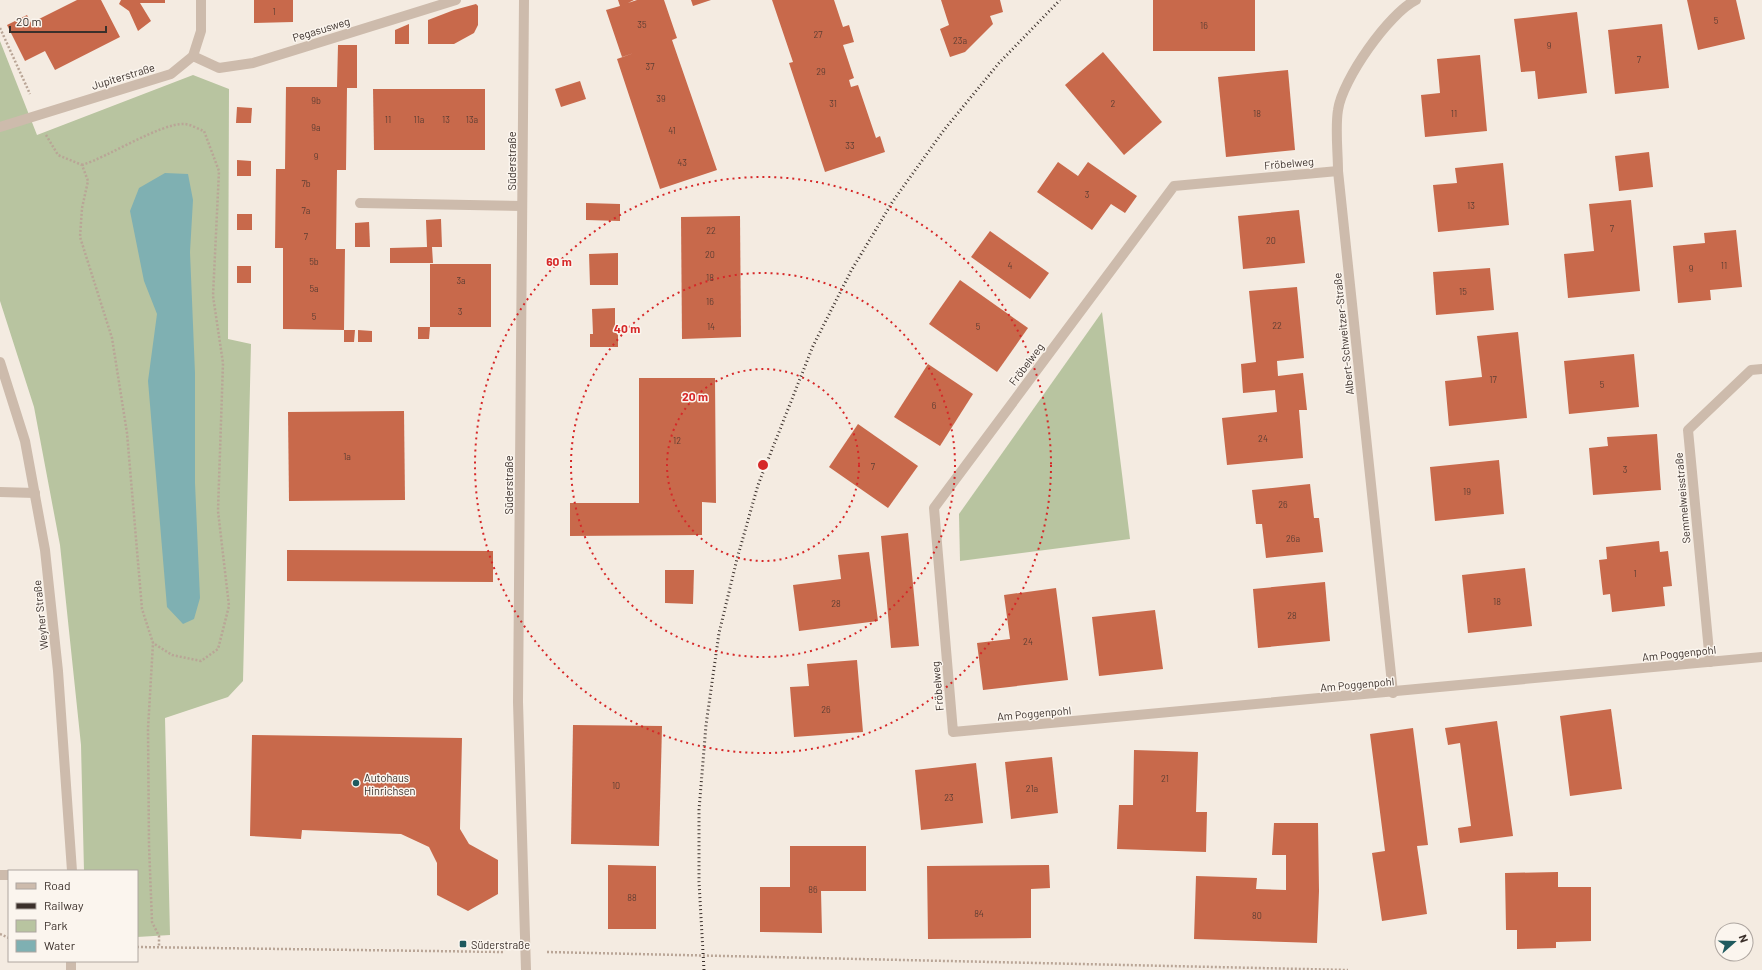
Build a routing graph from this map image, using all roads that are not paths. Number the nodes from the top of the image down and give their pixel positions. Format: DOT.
graph roads {
  1 [pos="201,0"];
  2 [pos="456,0"];
  3 [pos="524,0"];
  4 [pos="1416,0"];
  5 [pos="193,56"];
  6 [pos="0,127"];
  7 [pos="1338,171"];
  8 [pos="360,204"];
  9 [pos="522,206"];
  10 [pos="0,362"];
  11 [pos="1762,369"];
  12 [pos="0,492"];
  13 [pos="35,493"];
  14 [pos="1762,657"];
  15 [pos="1710,662"];
  16 [pos="1393,693"];
  17 [pos="953,732"];
  18 [pos="72,870"];
  19 [pos="526,970"];
  1 -- 5 [label="street"];
  2 -- 5 [label="street, Pegasusweg"];
  3 -- 9 [label="street, Süderstraße"];
  4 -- 7 [label="street, Albert-Schweitzer-Straße"];
  5 -- 6 [label="street, Jupiterstraße"];
  7 -- 16 [label="street, Albert-Schweitzer-Straße"];
  7 -- 17 [label="street, Fröbelweg"];
  8 -- 9 [label="street"];
  9 -- 19 [label="street, Süderstraße"];
  10 -- 13 [label="street, Weyher Straße"];
  11 -- 15 [label="street, Semmelweisstraße"];
  12 -- 13 [label="street"];
  13 -- 18 [label="street, Weyher Straße"];
  14 -- 15 [label="street, Am Poggenpohl"];
  15 -- 16 [label="street, Am Poggenpohl"];
  16 -- 17 [label="street, Am Poggenpohl"];
}
